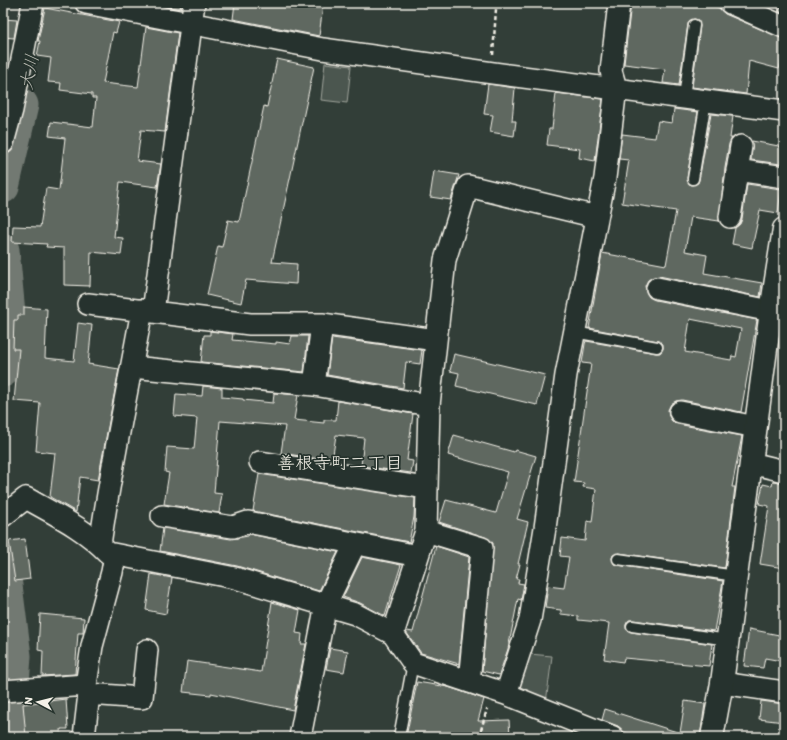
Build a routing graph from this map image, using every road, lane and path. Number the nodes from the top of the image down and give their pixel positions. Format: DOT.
graph roads {
  1 [pos="33,3"];
  2 [pos="86,3"];
  3 [pos="194,3"];
  4 [pos="619,3"];
  5 [pos="730,3"];
  6 [pos="496,9"];
  7 [pos="191,24"];
  8 [pos="694,25"];
  9 [pos="784,27"];
  10 [pos="493,73"];
  11 [pos="616,88"];
  12 [pos="684,98"];
  13 [pos="706,100"];
  14 [pos="784,111"];
  15 [pos="3,143"];
  16 [pos="740,146"];
  17 [pos="737,170"];
  18 [pos="784,177"];
  19 [pos="693,179"];
  20 [pos="597,217"];
  21 [pos="730,217"];
  22 [pos="784,229"];
  23 [pos="657,288"];
  24 [pos="88,304"];
  25 [pos="148,311"];
  26 [pos="771,311"];
  27 [pos="322,324"];
  28 [pos="574,332"];
  29 [pos="436,340"];
  30 [pos="657,347"];
  31 [pos="132,367"];
  32 [pos="314,386"];
  33 [pos="429,404"];
  34 [pos="680,412"];
  35 [pos="756,427"];
  36 [pos="260,462"];
  37 [pos="751,464"];
  38 [pos="784,470"];
  39 [pos="428,488"];
  40 [pos="3,516"];
  41 [pos="162,516"];
  42 [pos="426,530"];
  43 [pos="355,544"];
  44 [pos="108,550"];
  45 [pos="418,556"];
  46 [pos="618,559"];
  47 [pos="736,576"];
  48 [pos="326,604"];
  49 [pos="632,626"];
  50 [pos="393,634"];
  51 [pos="728,640"];
  52 [pos="147,650"];
  53 [pos="413,663"];
  54 [pos="469,682"];
  55 [pos="722,683"];
  56 [pos="88,689"];
  57 [pos="3,691"];
  58 [pos="501,692"];
  59 [pos="784,692"];
  60 [pos="84,737"];
  61 [pos="300,737"];
  62 [pos="399,737"];
  63 [pos="479,737"];
  64 [pos="613,737"];
  65 [pos="712,737"];
  1 -- 15 [label="street"];
  2 -- 7 [label="street"];
  3 -- 7 [label="street"];
  4 -- 11 [label="street"];
  5 -- 9 [label="street"];
  6 -- 10 [label="path"];
  7 -- 10 [label="street"];
  7 -- 25 [label="street"];
  8 -- 12 [label="lane"];
  10 -- 11 [label="street"];
  11 -- 12 [label="street"];
  11 -- 20 [label="street"];
  12 -- 13 [label="street"];
  13 -- 14 [label="street"];
  13 -- 19 [label="lane"];
  16 -- 17 [label="street"];
  17 -- 18 [label="street"];
  17 -- 21 [label="street"];
  20 -- 28 [label="street"];
  20 -- 29 [label="street"];
  22 -- 26 [label="street"];
  23 -- 26 [label="street"];
  24 -- 25 [label="street"];
  25 -- 27 [label="street"];
  25 -- 31 [label="street"];
  26 -- 35 [label="street"];
  27 -- 29 [label="street"];
  27 -- 32 [label="street"];
  28 -- 30 [label="lane"];
  28 -- 58 [label="street"];
  29 -- 33 [label="street"];
  31 -- 32 [label="street"];
  31 -- 44 [label="street"];
  32 -- 33 [label="street"];
  33 -- 39 [label="street"];
  34 -- 35 [label="street"];
  35 -- 37 [label="street"];
  36 -- 39 [label="street"];
  37 -- 38 [label="street"];
  37 -- 47 [label="street"];
  39 -- 42 [label="street"];
  40 -- 44 [label="street"];
  41 -- 43 [label="street"];
  42 -- 45 [label="street"];
  42 -- 54 [label="street"];
  43 -- 45 [label="street"];
  43 -- 48 [label="street"];
  44 -- 48 [label="street"];
  44 -- 56 [label="street"];
  45 -- 50 [label="street"];
  46 -- 47 [label="lane"];
  47 -- 51 [label="street"];
  48 -- 50 [label="street"];
  48 -- 61 [label="street"];
  49 -- 51 [label="lane"];
  50 -- 53 [label="street"];
  51 -- 55 [label="street"];
  52 -- 56 [label="street"];
  53 -- 54 [label="street"];
  53 -- 62 [label="lane"];
  54 -- 58 [label="street"];
  55 -- 59 [label="street"];
  55 -- 65 [label="street"];
  56 -- 57 [label="street"];
  56 -- 60 [label="street"];
  58 -- 63 [label="path"];
  58 -- 64 [label="street"];
}
